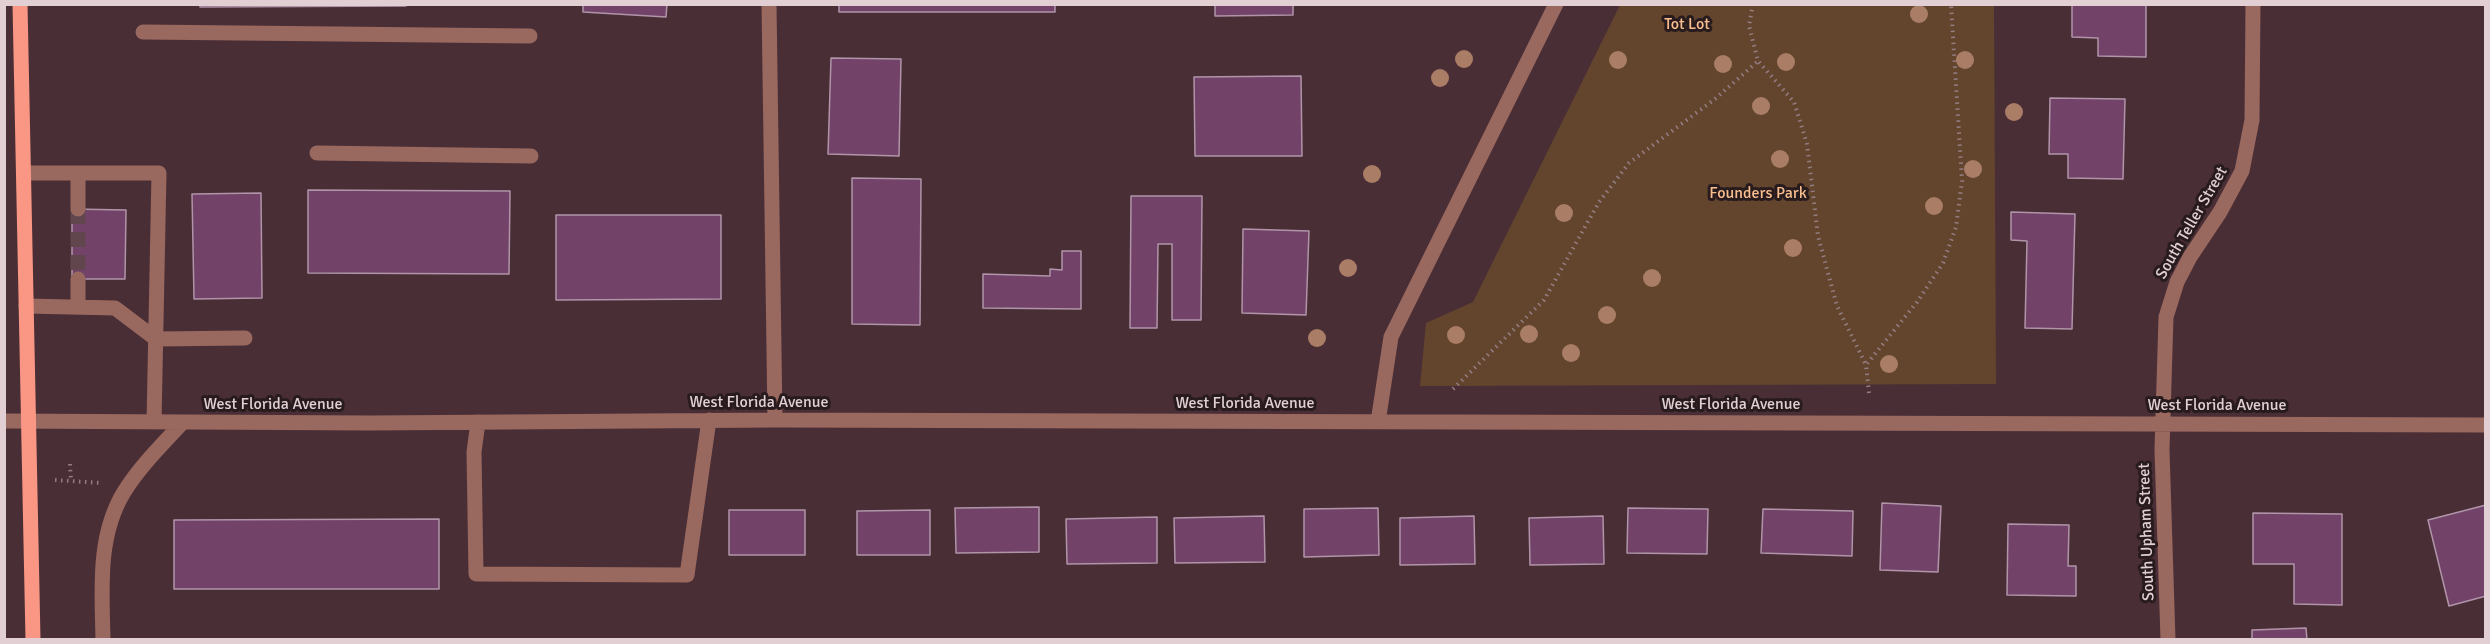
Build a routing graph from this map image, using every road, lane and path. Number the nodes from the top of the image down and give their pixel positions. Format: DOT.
graph roads {
  1 [pos="20,4"];
  2 [pos="769,4"];
  3 [pos="1556,4"];
  4 [pos="1753,4"];
  5 [pos="1951,4"];
  6 [pos="2253,4"];
  7 [pos="143,32"];
  8 [pos="530,36"];
  9 [pos="1758,61"];
  10 [pos="317,153"];
  11 [pos="531,156"];
  12 [pos="24,173"];
  13 [pos="78,173"];
  14 [pos="78,209"];
  15 [pos="78,279"];
  16 [pos="27,306"];
  17 [pos="78,307"];
  18 [pos="245,338"];
  19 [pos="156,339"];
  20 [pos="1866,365"];
  21 [pos="1453,389"];
  22 [pos="1869,393"];
  23 [pos="709,420"];
  24 [pos="775,420"];
  25 [pos="4,421"];
  26 [pos="29,422"];
  27 [pos="154,422"];
  28 [pos="183,422"];
  29 [pos="478,422"];
  30 [pos="1378,422"];
  31 [pos="2164,424"];
  32 [pos="2486,425"];
  33 [pos="70,464"];
  34 [pos="55,480"];
  35 [pos="71,481"];
  36 [pos="108,483"];
  37 [pos="33,639"];
  38 [pos="103,639"];
  39 [pos="2168,639"];
  1 -- 12 [label="main road"];
  2 -- 24 [label="street"];
  3 -- 30 [label="street"];
  4 -- 9 [label="path"];
  5 -- 20 [label="path"];
  6 -- 31 [label="street, South Teller Street"];
  7 -- 8 [label="street"];
  9 -- 20 [label="path"];
  9 -- 21 [label="path"];
  10 -- 11 [label="street"];
  12 -- 13 [label="street"];
  12 -- 16 [label="main road"];
  13 -- 14 [label="street"];
  13 -- 19 [label="street"];
  15 -- 17 [label="street"];
  16 -- 17 [label="street"];
  16 -- 26 [label="main road"];
  17 -- 19 [label="street"];
  18 -- 19 [label="street"];
  19 -- 27 [label="street"];
  20 -- 22 [label="path"];
  23 -- 24 [label="street, West Florida Avenue"];
  23 -- 29 [label="street, West Florida Avenue"];
  23 -- 29 [label="street"];
  24 -- 30 [label="street, West Florida Avenue"];
  25 -- 26 [label="street, West Florida Avenue"];
  26 -- 27 [label="street, West Florida Avenue"];
  26 -- 37 [label="main road"];
  27 -- 28 [label="street, West Florida Avenue"];
  28 -- 29 [label="street, West Florida Avenue"];
  28 -- 38 [label="street"];
  30 -- 31 [label="street, West Florida Avenue"];
  31 -- 32 [label="street, West Florida Avenue"];
  31 -- 39 [label="street, South Upham Street"];
  33 -- 35 [label="path"];
  34 -- 35 [label="path"];
  35 -- 36 [label="path"];
}
